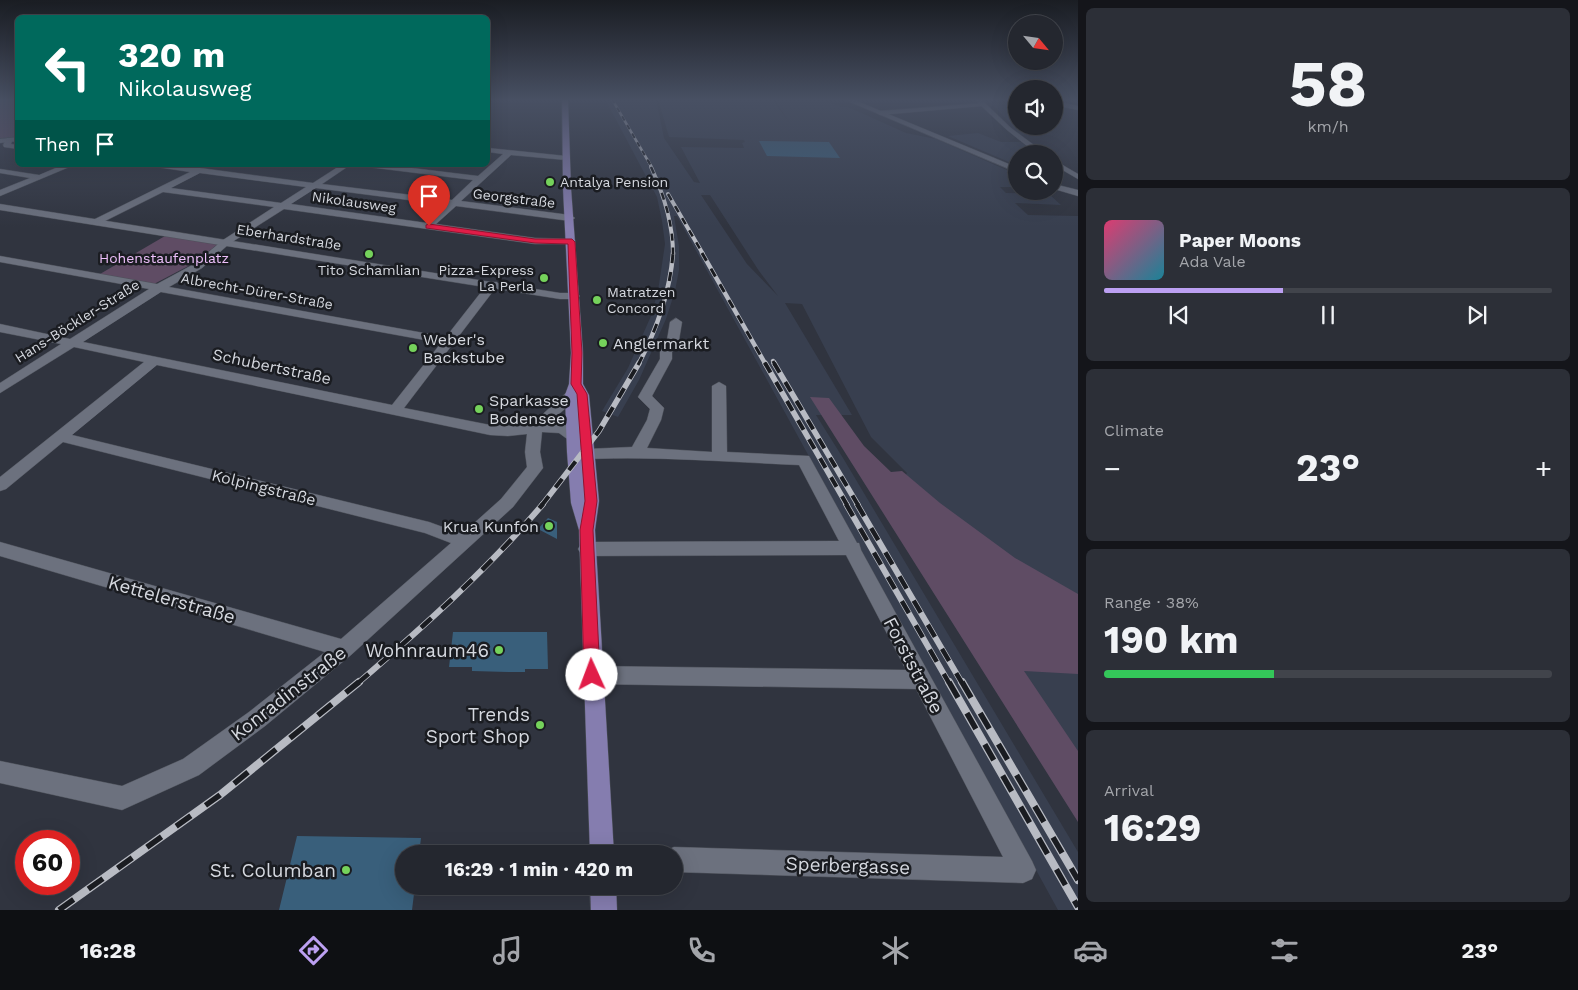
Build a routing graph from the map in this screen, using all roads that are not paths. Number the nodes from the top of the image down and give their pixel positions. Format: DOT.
graph roads {
  1 [pos="11,141"];
  2 [pos="566,141"];
  3 [pos="949,141"];
  4 [pos="15,146"];
  5 [pos="490,150"];
  6 [pos="509,152"];
  7 [pos="566,158"];
  8 [pos="65,167"];
  9 [pos="174,167"];
  10 [pos="206,167"];
  11 [pos="343,167"];
  12 [pos="384,167"];
  13 [pos="1008,167"];
  14 [pos="1063,169"];
  15 [pos="199,170"];
  16 [pos="0,171"];
  17 [pos="40,177"];
  18 [pos="1076,178"];
  19 [pos="480,179"];
  20 [pos="314,186"];
  21 [pos="1063,187"];
  22 [pos="163,189"];
  23 [pos="1063,189"];
  24 [pos="1078,189"];
  25 [pos="1078,193"];
  26 [pos="0,194"];
  27 [pos="453,204"];
  28 [pos="282,206"];
  29 [pos="0,207"];
  30 [pos="570,218"];
  31 [pos="96,222"];
  32 [pos="429,226"];
  33 [pos="226,242"];
  34 [pos="572,242"];
  35 [pos="0,259"];
  36 [pos="493,284"];
  37 [pos="157,289"];
  38 [pos="574,296"];
  39 [pos="676,322"];
  40 [pos="0,328"];
  41 [pos="450,340"];
  42 [pos="71,342"];
  43 [pos="156,359"];
  44 [pos="719,386"];
  45 [pos="0,389"];
  46 [pos="574,390"];
  47 [pos="396,410"];
  48 [pos="536,426"];
  49 [pos="62,437"];
  50 [pos="575,438"];
  51 [pos="637,452"];
  52 [pos="587,454"];
  53 [pos="720,456"];
  54 [pos="0,486"];
  55 [pos="587,539"];
  56 [pos="465,542"];
  57 [pos="853,548"];
  58 [pos="0,549"];
  59 [pos="344,649"];
  60 [pos="592,675"];
  61 [pos="921,680"];
  62 [pos="0,772"];
  63 [pos="601,845"];
  64 [pos="683,860"];
  65 [pos="1023,870"];
  66 [pos="603,895"];
  67 [pos="604,910"];
  1 -- 4 [label="street"];
  2 -- 7 [label="main road"];
  3 -- 13 [label="street"];
  5 -- 6 [label="street"];
  6 -- 7 [label="street"];
  6 -- 19 [label="street"];
  7 -- 30 [label="main road"];
  8 -- 17 [label="street"];
  9 -- 15 [label="street, Georgstraße"];
  10 -- 15 [label="street"];
  11 -- 20 [label="street, Hans-Böckler-Straße"];
  12 -- 19 [label="street"];
  14 -- 18 [label="street"];
  15 -- 20 [label="street, Georgstraße"];
  15 -- 22 [label="street"];
  16 -- 17 [label="street"];
  17 -- 26 [label="street"];
  19 -- 27 [label="street"];
  20 -- 27 [label="street, Georgstraße"];
  20 -- 28 [label="street, Hans-Böckler-Straße"];
  21 -- 24 [label="street"];
  22 -- 28 [label="street, Nikolausweg"];
  22 -- 31 [label="street"];
  23 -- 25 [label="street"];
  27 -- 30 [label="street, Georgstraße"];
  27 -- 32 [label="street"];
  28 -- 32 [label="street, Nikolausweg"];
  28 -- 33 [label="street, Hans-Böckler-Straße"];
  29 -- 31 [label="street, Eberhardstraße"];
  30 -- 34 [label="main road"];
  31 -- 33 [label="street, Eberhardstraße"];
  32 -- 34 [label="street, Nikolausweg"];
  33 -- 36 [label="street, Eberhardstraße"];
  33 -- 37 [label="street, Hans-Böckler-Straße"];
  34 -- 38 [label="main road"];
  35 -- 37 [label="street, Albrecht-Dürer-Straße"];
  36 -- 38 [label="street, Eberhardstraße"];
  36 -- 41 [label="street"];
  37 -- 41 [label="street, Albrecht-Dürer-Straße"];
  37 -- 42 [label="street, Hans-Böckler-Straße"];
  38 -- 46 [label="main road"];
  39 -- 51 [label="street"];
  40 -- 42 [label="street, Schubertstraße"];
  41 -- 47 [label="street"];
  42 -- 43 [label="street, Schubertstraße"];
  42 -- 45 [label="street, Hans-Böckler-Straße"];
  43 -- 47 [label="street, Schubertstraße"];
  43 -- 49 [label="street"];
  44 -- 53 [label="street"];
  46 -- 48 [label="street"];
  46 -- 50 [label="main road"];
  46 -- 52 [label="main road"];
  47 -- 48 [label="street, Schubertstraße"];
  48 -- 50 [label="street, Schubertstraße"];
  48 -- 56 [label="street, Konradinstraße"];
  49 -- 54 [label="street"];
  49 -- 56 [label="street, Kolpingstraße"];
  50 -- 55 [label="main road"];
  51 -- 52 [label="street"];
  51 -- 53 [label="street"];
  52 -- 55 [label="main road"];
  53 -- 57 [label="street, Forststraße"];
  55 -- 57 [label="street"];
  55 -- 60 [label="main road"];
  56 -- 59 [label="street, Konradinstraße"];
  57 -- 61 [label="street, Forststraße"];
  58 -- 59 [label="street, Kettelerstraße"];
  59 -- 62 [label="street, Konradinstraße"];
  60 -- 61 [label="street"];
  60 -- 63 [label="main road"];
  61 -- 65 [label="street, Forststraße"];
  64 -- 65 [label="street, Sperbergasse"];
  66 -- 67 [label="main road"];
}
